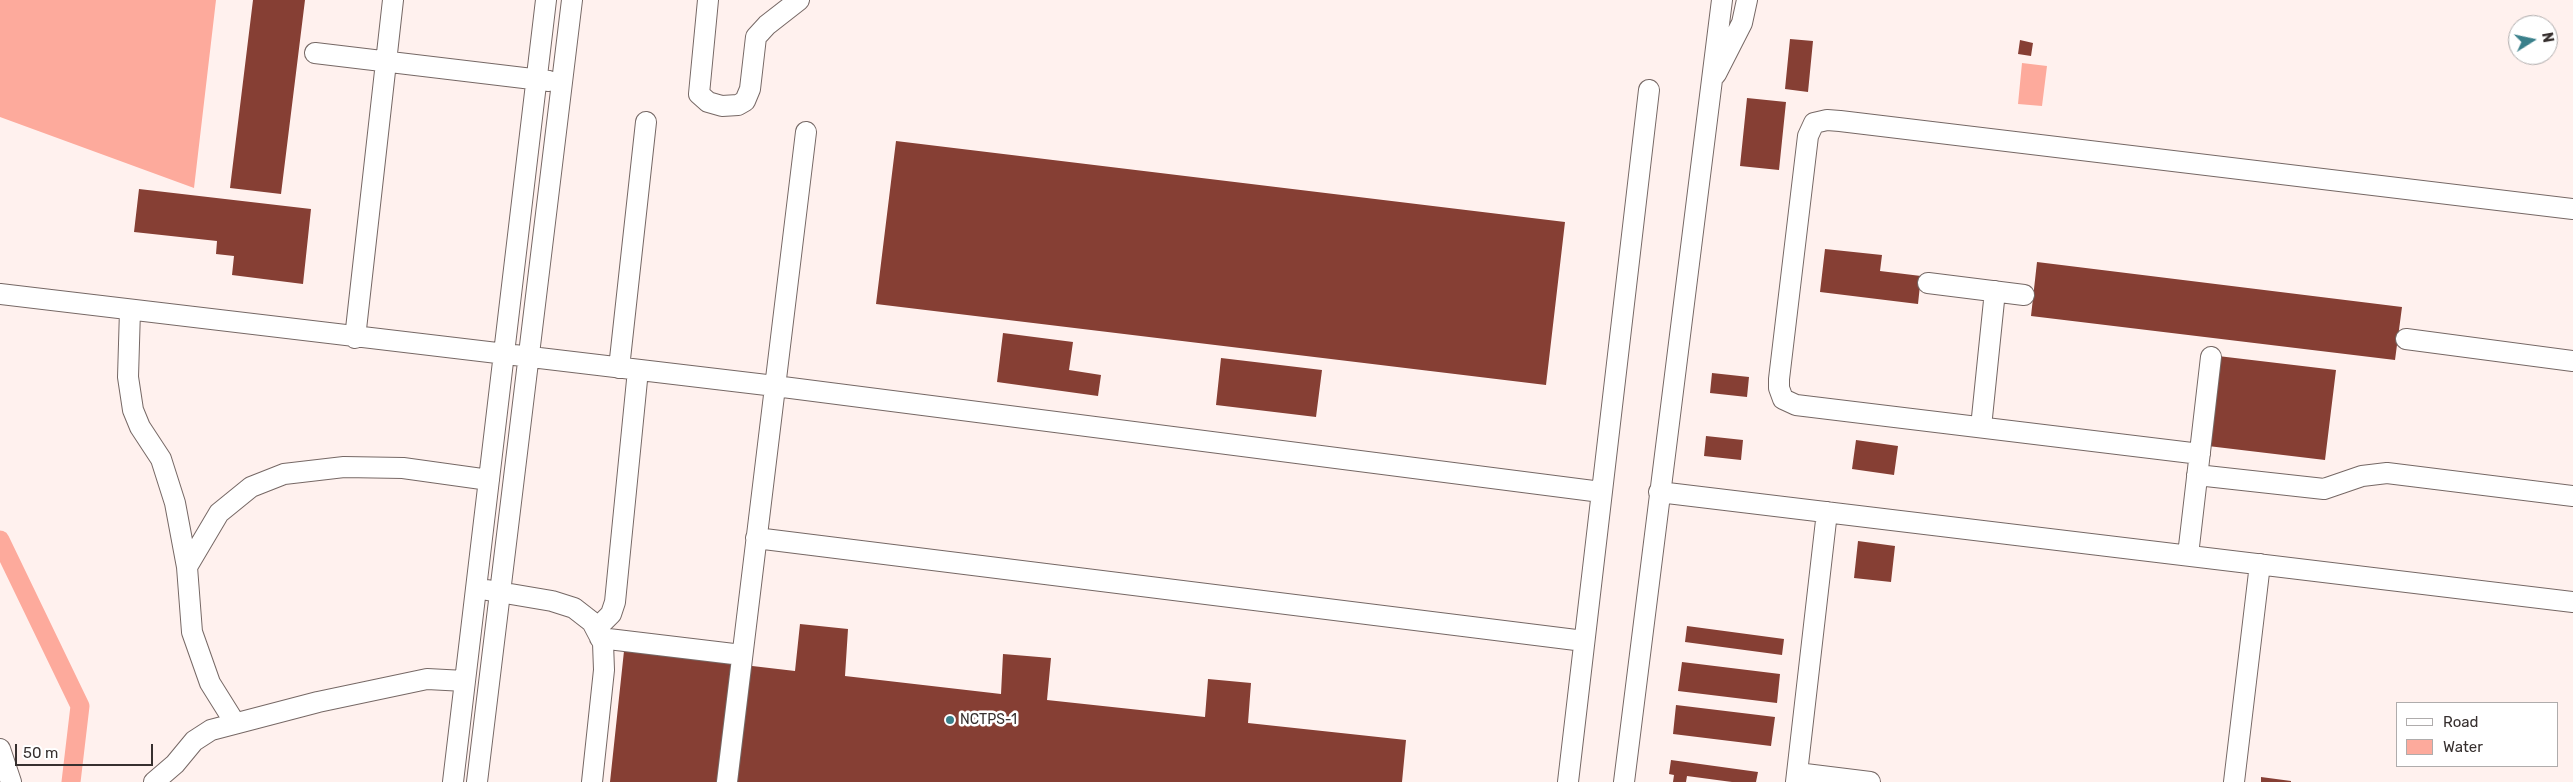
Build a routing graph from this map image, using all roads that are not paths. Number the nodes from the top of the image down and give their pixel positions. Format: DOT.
graph roads {
  1 [pos="393,0"];
  2 [pos="546,0"];
  3 [pos="572,0"];
  4 [pos="708,0"];
  5 [pos="800,0"];
  6 [pos="1722,0"];
  7 [pos="1747,0"];
  8 [pos="315,53"];
  9 [pos="386,62"];
  10 [pos="537,80"];
  11 [pos="561,82"];
  12 [pos="1712,82"];
  13 [pos="1649,90"];
  14 [pos="646,122"];
  15 [pos="806,132"];
  16 [pos="2573,209"];
  17 [pos="1928,283"];
  18 [pos="1995,291"];
  19 [pos="0,294"];
  20 [pos="2024,295"];
  21 [pos="130,310"];
  22 [pos="355,338"];
  23 [pos="2406,339"];
  24 [pos="504,354"];
  25 [pos="528,357"];
  26 [pos="2211,357"];
  27 [pos="2573,361"];
  28 [pos="629,369"];
  29 [pos="775,386"];
  30 [pos="1981,427"];
  31 [pos="2200,454"];
  32 [pos="2197,475"];
  33 [pos="490,480"];
  34 [pos="1601,492"];
  35 [pos="1659,492"];
  36 [pos="2573,496"];
  37 [pos="1827,512"];
  38 [pos="756,538"];
  39 [pos="2188,556"];
  40 [pos="2260,564"];
  41 [pos="187,567"];
  42 [pos="477,589"];
  43 [pos="500,592"];
  44 [pos="2573,602"];
  45 [pos="598,633"];
  46 [pos="1584,641"];
  47 [pos="742,655"];
  48 [pos="465,681"];
  49 [pos="235,723"];
  50 [pos="0,749"];
  51 [pos="1797,778"];
  52 [pos="11,782"];
  53 [pos="154,782"];
  54 [pos="454,782"];
  55 [pos="477,782"];
  56 [pos="592,782"];
  57 [pos="727,782"];
  58 [pos="1568,782"];
  59 [pos="1624,782"];
  60 [pos="1870,782"];
  61 [pos="2234,782"];
  1 -- 9 [label="lane"];
  2 -- 10 [label="lane"];
  3 -- 11 [label="lane"];
  4 -- 5 [label="lane"];
  6 -- 12 [label="lane"];
  7 -- 12 [label="lane"];
  8 -- 9 [label="lane"];
  9 -- 10 [label="lane"];
  9 -- 22 [label="lane"];
  10 -- 11 [label="lane"];
  10 -- 24 [label="lane"];
  11 -- 25 [label="lane"];
  12 -- 35 [label="lane"];
  13 -- 34 [label="lane"];
  14 -- 28 [label="lane"];
  15 -- 29 [label="lane"];
  16 -- 30 [label="lane"];
  17 -- 18 [label="lane"];
  18 -- 20 [label="lane"];
  18 -- 30 [label="lane"];
  19 -- 21 [label="lane"];
  21 -- 22 [label="lane"];
  21 -- 41 [label="lane"];
  22 -- 24 [label="lane"];
  23 -- 27 [label="lane"];
  24 -- 25 [label="lane"];
  24 -- 33 [label="lane"];
  25 -- 28 [label="lane"];
  25 -- 43 [label="lane"];
  26 -- 31 [label="lane"];
  28 -- 29 [label="lane"];
  28 -- 45 [label="lane"];
  29 -- 34 [label="lane"];
  29 -- 38 [label="lane"];
  30 -- 31 [label="lane"];
  31 -- 32 [label="lane"];
  32 -- 36 [label="lane"];
  32 -- 39 [label="lane"];
  33 -- 41 [label="lane"];
  33 -- 42 [label="lane"];
  34 -- 46 [label="lane"];
  35 -- 37 [label="lane"];
  35 -- 59 [label="lane"];
  37 -- 39 [label="lane"];
  37 -- 51 [label="lane"];
  38 -- 46 [label="lane"];
  38 -- 47 [label="lane"];
  39 -- 40 [label="lane"];
  40 -- 44 [label="lane"];
  40 -- 61 [label="lane"];
  41 -- 49 [label="lane"];
  42 -- 43 [label="lane"];
  42 -- 48 [label="lane"];
  43 -- 45 [label="lane"];
  43 -- 55 [label="lane"];
  45 -- 47 [label="lane"];
  45 -- 56 [label="lane"];
  46 -- 58 [label="lane"];
  47 -- 57 [label="lane"];
  48 -- 49 [label="lane"];
  48 -- 54 [label="lane"];
  49 -- 53 [label="lane"];
  50 -- 52 [label="lane"];
  51 -- 60 [label="lane"];
}
